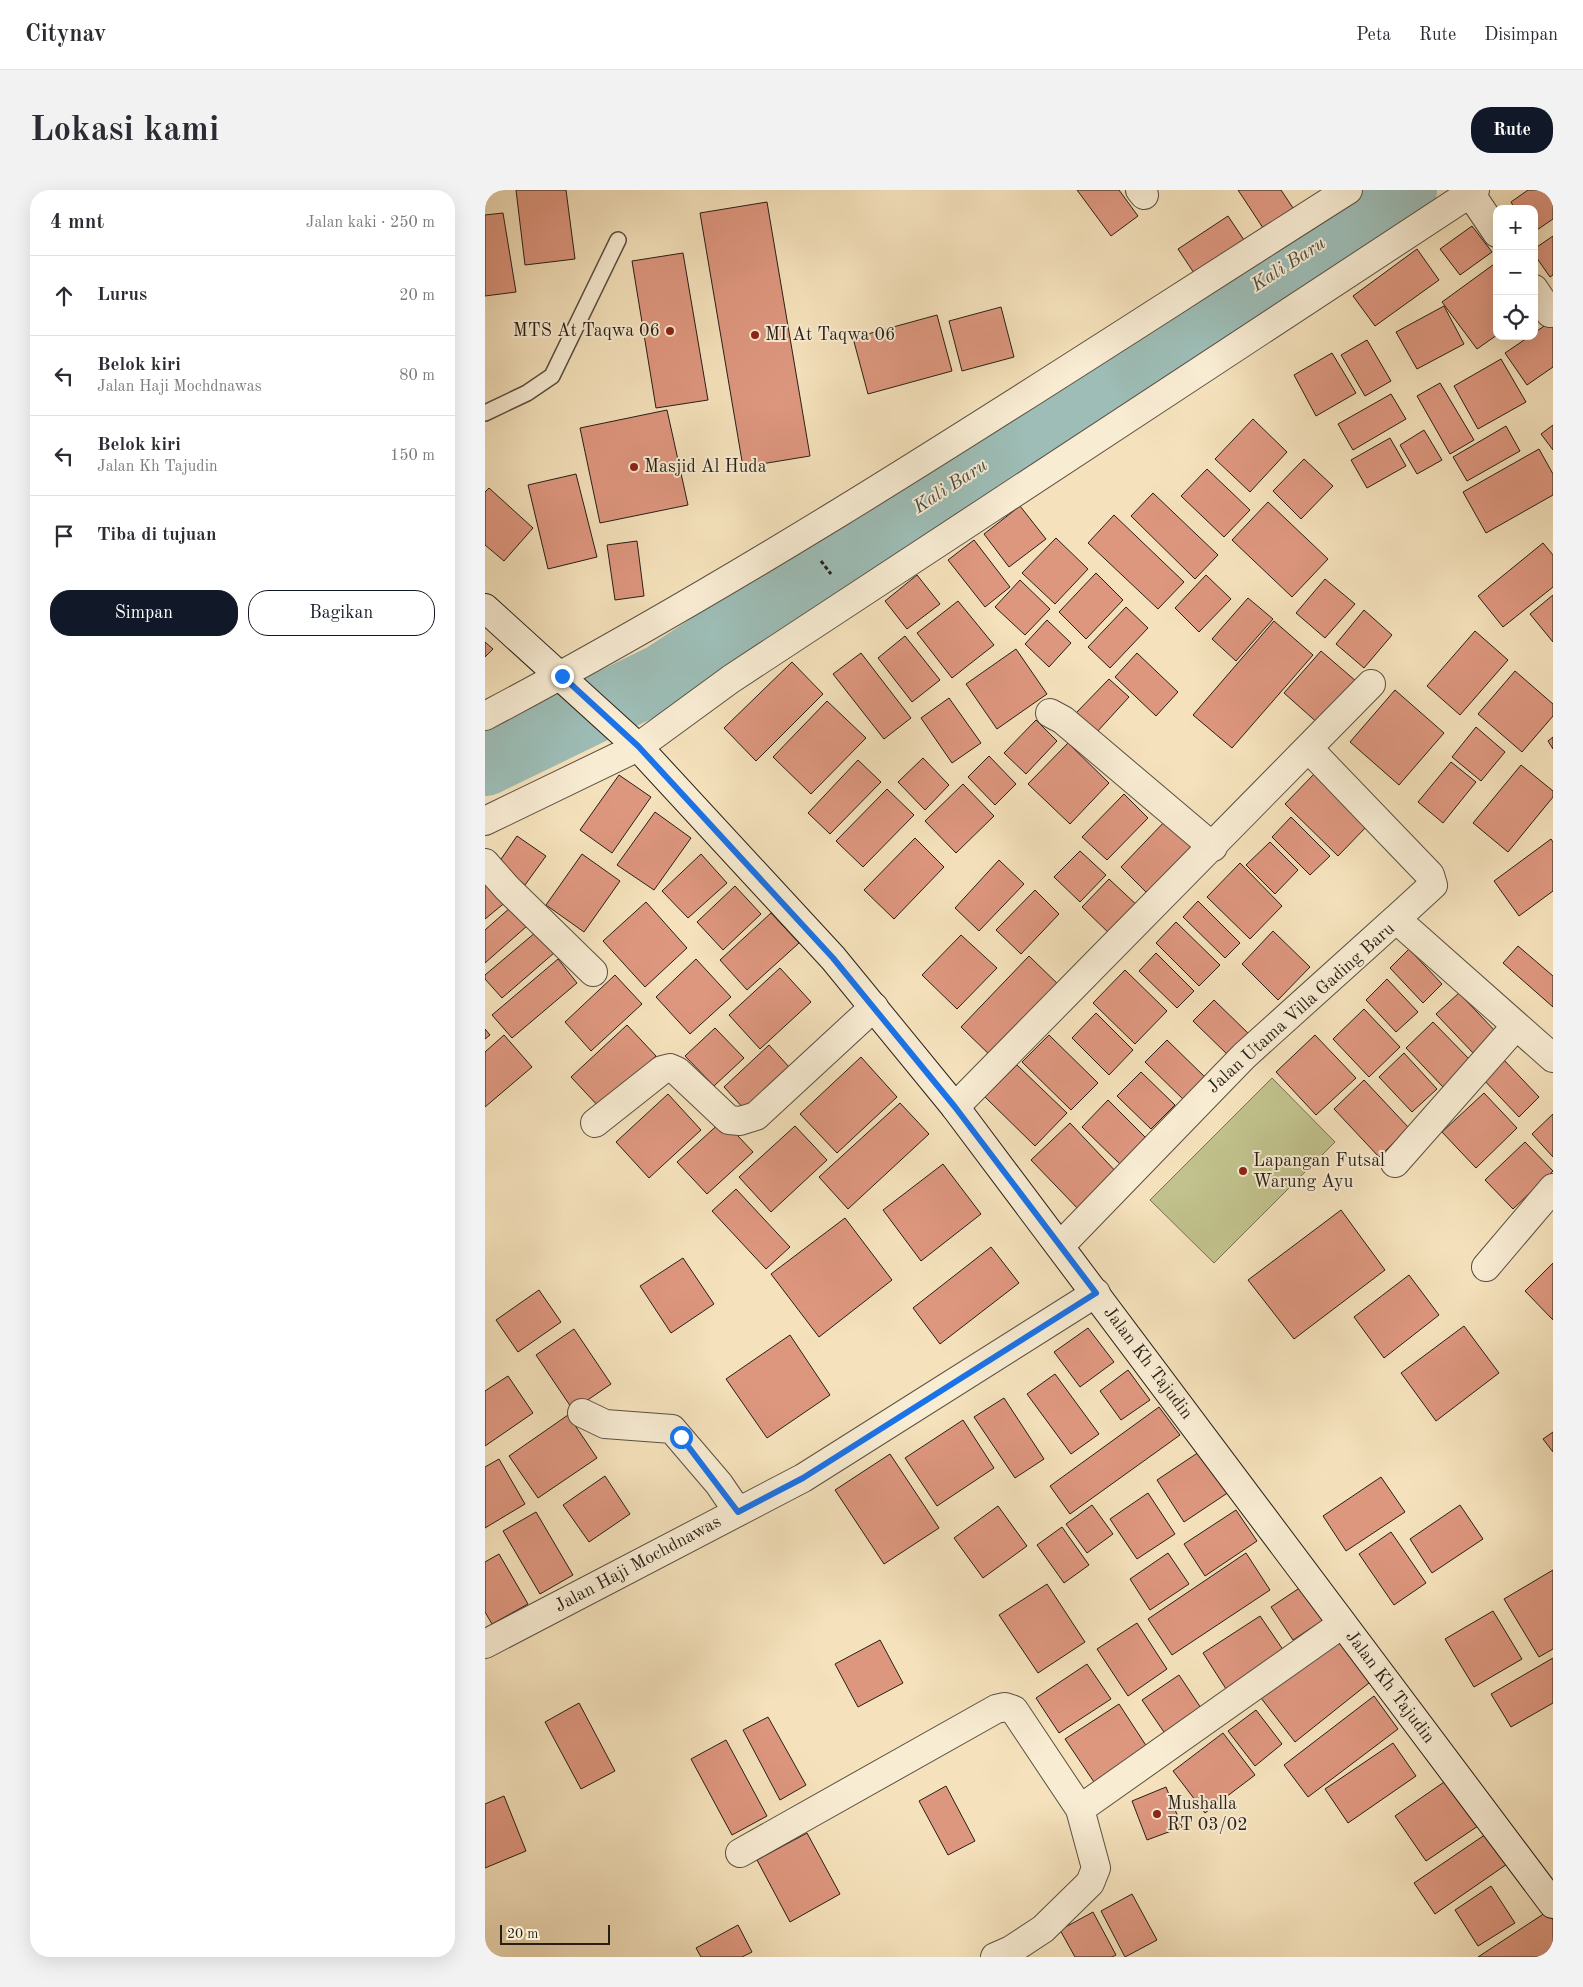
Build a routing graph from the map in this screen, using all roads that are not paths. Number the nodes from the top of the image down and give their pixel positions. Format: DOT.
graph roads {
  1 [pos="1348,190"];
  2 [pos="1471,191"];
  3 [pos="1493,227"];
  4 [pos="618,240"];
  5 [pos="1538,295"];
  6 [pos="1550,312"];
  7 [pos="485,414"];
  8 [pos="485,608"];
  9 [pos="562,676"];
  10 [pos="1371,684"];
  11 [pos="1050,713"];
  12 [pos="485,716"];
  13 [pos="638,746"];
  14 [pos="1309,750"];
  15 [pos="485,821"];
  16 [pos="1213,847"];
  17 [pos="485,863"];
  18 [pos="1396,919"];
  19 [pos="593,972"];
  20 [pos="874,1007"];
  21 [pos="1516,1026"];
  22 [pos="1553,1058"];
  23 [pos="955,1107"];
  24 [pos="595,1123"];
  25 [pos="1395,1162"];
  26 [pos="1553,1188"];
  27 [pos="1059,1246"];
  28 [pos="1486,1267"];
  29 [pos="1096,1293"];
  30 [pos="582,1413"];
  31 [pos="738,1512"];
  32 [pos="1342,1624"];
  33 [pos="485,1644"];
  34 [pos="1080,1809"];
  35 [pos="740,1853"];
  36 [pos="1553,1904"];
  37 [pos="995,1957"];
  1 -- 9 [label="street"];
  2 -- 3 [label="street"];
  2 -- 13 [label="street"];
  4 -- 7 [label="lane"];
  5 -- 6 [label="street"];
  8 -- 9 [label="street, Jalan Kh Tajudin"];
  9 -- 12 [label="street"];
  9 -- 13 [label="street, Jalan Kh Tajudin"];
  10 -- 14 [label="street"];
  11 -- 16 [label="street"];
  13 -- 15 [label="street"];
  13 -- 20 [label="street, Jalan Kh Tajudin"];
  14 -- 16 [label="street"];
  14 -- 18 [label="street"];
  16 -- 23 [label="street"];
  17 -- 19 [label="street"];
  18 -- 21 [label="street, Jalan Utama Villa Gading Baru"];
  18 -- 27 [label="street, Jalan Utama Villa Gading Baru"];
  20 -- 23 [label="street, Jalan Kh Tajudin"];
  20 -- 24 [label="street"];
  21 -- 22 [label="street, Jalan Utama Villa Gading Baru"];
  21 -- 25 [label="street"];
  23 -- 27 [label="street, Jalan Kh Tajudin"];
  26 -- 28 [label="street"];
  27 -- 29 [label="street, Jalan Kh Tajudin"];
  29 -- 31 [label="street, Jalan Haji Mochdnawas"];
  29 -- 32 [label="street, Jalan Kh Tajudin"];
  30 -- 31 [label="street"];
  31 -- 33 [label="street, Jalan Haji Mochdnawas"];
  32 -- 34 [label="street"];
  32 -- 36 [label="street, Jalan Kh Tajudin"];
  34 -- 35 [label="street"];
  34 -- 37 [label="street"];
}
